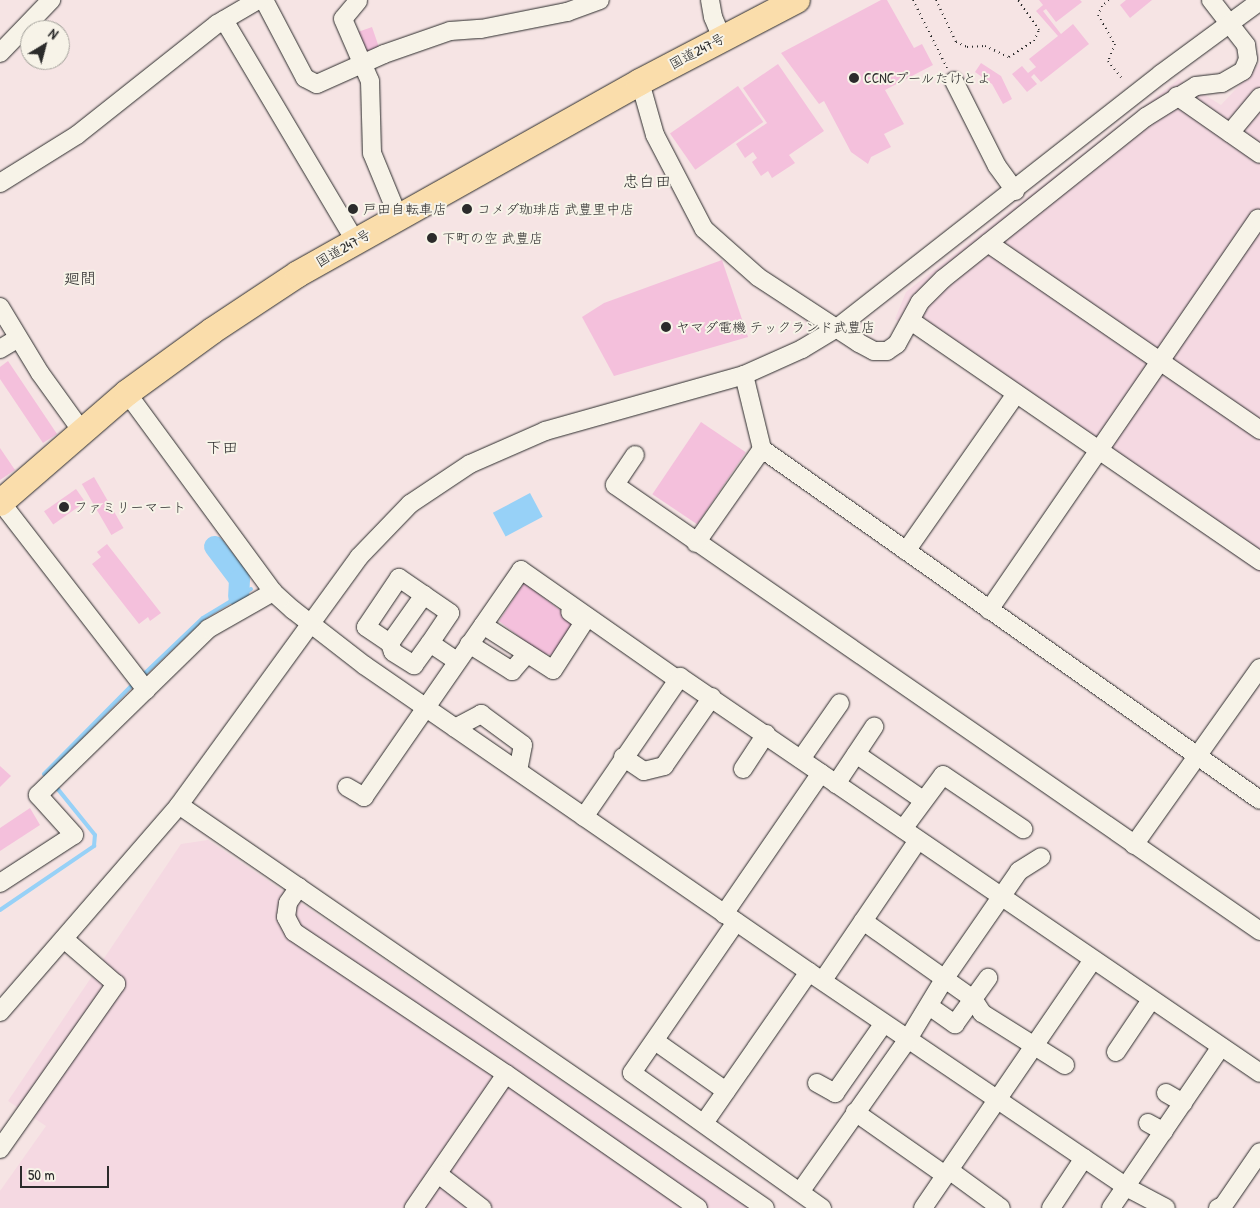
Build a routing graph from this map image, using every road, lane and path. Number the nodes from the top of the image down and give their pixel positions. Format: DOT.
graph roads {
  1 [pos="51,0"];
  2 [pos="258,0"];
  3 [pos="264,0"];
  4 [pos="600,0"];
  5 [pos="710,0"];
  6 [pos="797,0"];
  7 [pos="913,0"];
  8 [pos="936,0"];
  9 [pos="1018,0"];
  10 [pos="1109,0"];
  11 [pos="1211,0"];
  12 [pos="1260,1"];
  13 [pos="358,2"];
  14 [pos="236,5"];
  15 [pos="224,20"];
  16 [pos="1230,23"];
  17 [pos="722,38"];
  18 [pos="0,52"];
  19 [pos="362,64"];
  20 [pos="1121,77"];
  21 [pos="954,81"];
  22 [pos="640,82"];
  23 [pos="1177,96"];
  24 [pos="1260,97"];
  25 [pos="1230,134"];
  26 [pos="1260,154"];
  27 [pos="0,183"];
  28 [pos="1016,190"];
  29 [pos="398,216"];
  30 [pos="1260,220"];
  31 [pos="356,241"];
  32 [pos="988,243"];
  33 [pos="0,307"];
  34 [pos="911,322"];
  35 [pos="837,328"];
  36 [pos="18,338"];
  37 [pos="0,349"];
  38 [pos="1160,361"];
  39 [pos="744,375"];
  40 [pos="127,393"];
  41 [pos="1016,394"];
  42 [pos="81,430"];
  43 [pos="1260,430"];
  44 [pos="762,449"];
  45 [pos="1099,450"];
  46 [pos="635,455"];
  47 [pos="0,502"];
  48 [pos="696,543"];
  49 [pos="906,551"];
  50 [pos="1260,561"];
  51 [pos="520,571"];
  52 [pos="273,592"];
  53 [pos="424,595"];
  54 [pos="989,610"];
  55 [pos="310,623"];
  56 [pos="482,625"];
  57 [pos="430,642"];
  58 [pos="390,644"];
  59 [pos="469,644"];
  60 [pos="527,654"];
  61 [pos="457,661"];
  62 [pos="1260,668"];
  63 [pos="678,680"];
  64 [pos="141,684"];
  65 [pos="712,697"];
  66 [pos="840,703"];
  67 [pos="425,707"];
  68 [pos="874,727"];
  69 [pos="455,728"];
  70 [pos="766,734"];
  71 [pos="856,754"];
  72 [pos="1198,756"];
  73 [pos="623,757"];
  74 [pos="801,759"];
  75 [pos="743,769"];
  76 [pos="518,772"];
  77 [pos="821,773"];
  78 [pos="836,784"];
  79 [pos="347,787"];
  80 [pos="923,800"];
  81 [pos="1260,800"];
  82 [pos="179,804"];
  83 [pos="584,817"];
  84 [pos="903,829"];
  85 [pos="1022,829"];
  86 [pos="918,840"];
  87 [pos="1134,846"];
  88 [pos="1041,857"];
  89 [pos="0,883"];
  90 [pos="299,887"];
  91 [pos="1000,898"];
  92 [pos="730,918"];
  93 [pos="863,921"];
  94 [pos="1260,931"];
  95 [pos="64,939"];
  96 [pos="1092,961"];
  97 [pos="816,976"];
  98 [pos="945,978"];
  99 [pos="988,978"];
  100 [pos="973,999"];
  101 [pos="1151,1000"];
  102 [pos="929,1006"];
  103 [pos="0,1012"];
  104 [pos="884,1022"];
  105 [pos="908,1039"];
  106 [pos="654,1041"];
  107 [pos="1032,1047"];
  108 [pos="1221,1047"];
  109 [pos="1116,1052"];
  110 [pos="1065,1066"];
  111 [pos="1260,1073"];
  112 [pos="506,1074"];
  113 [pos="817,1083"];
  114 [pos="726,1091"];
  115 [pos="1166,1093"];
  116 [pos="996,1099"];
  117 [pos="1183,1103"];
  118 [pos="855,1112"];
  119 [pos="704,1123"];
  120 [pos="1148,1123"];
  121 [pos="1164,1132"];
  122 [pos="0,1149"];
  123 [pos="1260,1152"];
  124 [pos="1084,1158"];
  125 [pos="947,1173"];
  126 [pos="438,1174"];
  127 [pos="1126,1187"];
  128 [pos="800,1192"];
  129 [pos="692,1206"];
  130 [pos="414,1208"];
  131 [pos="482,1208"];
  132 [pos="765,1208"];
  133 [pos="822,1208"];
  134 [pos="923,1208"];
  135 [pos="1001,1208"];
  136 [pos="1051,1208"];
  137 [pos="1111,1208"];
  138 [pos="1166,1208"];
  139 [pos="1218,1208"];
  1 -- 18 [label="street"];
  2 -- 14 [label="street"];
  3 -- 19 [label="street"];
  4 -- 19 [label="street"];
  5 -- 17 [label="street"];
  6 -- 17 [label="highway, 国道247号"];
  7 -- 21 [label="path"];
  8 -- 9 [label="path"];
  10 -- 20 [label="path"];
  11 -- 16 [label="street"];
  12 -- 16 [label="street"];
  13 -- 19 [label="street"];
  14 -- 15 [label="street"];
  15 -- 27 [label="street"];
  15 -- 31 [label="street"];
  16 -- 23 [label="street"];
  16 -- 28 [label="street"];
  17 -- 22 [label="highway, 国道247号"];
  19 -- 29 [label="street"];
  21 -- 28 [label="street"];
  22 -- 29 [label="highway, 国道247号"];
  22 -- 35 [label="street"];
  23 -- 25 [label="street"];
  23 -- 32 [label="street"];
  24 -- 25 [label="street"];
  25 -- 26 [label="street"];
  28 -- 35 [label="street"];
  29 -- 31 [label="highway, 国道247号"];
  30 -- 38 [label="street"];
  31 -- 40 [label="highway, 国道247号"];
  32 -- 34 [label="street"];
  32 -- 38 [label="street"];
  33 -- 36 [label="street"];
  34 -- 35 [label="street"];
  34 -- 41 [label="street"];
  35 -- 39 [label="street"];
  36 -- 37 [label="street"];
  36 -- 42 [label="street"];
  38 -- 43 [label="street"];
  38 -- 45 [label="street"];
  39 -- 44 [label="street"];
  39 -- 55 [label="street"];
  40 -- 42 [label="highway, 国道247号"];
  40 -- 52 [label="street"];
  41 -- 45 [label="street"];
  41 -- 49 [label="street"];
  42 -- 47 [label="highway, 国道247号"];
  44 -- 48 [label="street"];
  44 -- 49 [label="street"];
  45 -- 50 [label="street"];
  45 -- 54 [label="street"];
  46 -- 48 [label="street"];
  47 -- 64 [label="street"];
  48 -- 87 [label="street"];
  49 -- 54 [label="street"];
  51 -- 56 [label="street"];
  51 -- 60 [label="street"];
  51 -- 63 [label="street"];
  52 -- 55 [label="street"];
  52 -- 64 [label="street"];
  53 -- 57 [label="street"];
  53 -- 58 [label="street"];
  53 -- 58 [label="street"];
  54 -- 72 [label="street"];
  55 -- 67 [label="street"];
  55 -- 82 [label="street"];
  56 -- 59 [label="street"];
  56 -- 60 [label="street"];
  57 -- 58 [label="street"];
  57 -- 61 [label="street"];
  59 -- 60 [label="street"];
  59 -- 61 [label="street"];
  61 -- 67 [label="street"];
  62 -- 72 [label="street"];
  63 -- 65 [label="street"];
  63 -- 73 [label="street"];
  64 -- 89 [label="street"];
  65 -- 70 [label="street"];
  65 -- 73 [label="street"];
  66 -- 74 [label="street"];
  67 -- 69 [label="street"];
  67 -- 79 [label="street"];
  68 -- 71 [label="street"];
  69 -- 76 [label="street"];
  69 -- 76 [label="street"];
  70 -- 74 [label="street"];
  70 -- 75 [label="street"];
  71 -- 78 [label="street"];
  71 -- 80 [label="street"];
  72 -- 81 [label="street"];
  72 -- 87 [label="street"];
  73 -- 83 [label="street"];
  74 -- 77 [label="street"];
  76 -- 83 [label="street"];
  77 -- 78 [label="street"];
  77 -- 92 [label="street"];
  78 -- 84 [label="street"];
  80 -- 84 [label="street"];
  80 -- 85 [label="street"];
  82 -- 90 [label="street"];
  82 -- 95 [label="street"];
  83 -- 92 [label="street"];
  84 -- 86 [label="street"];
  86 -- 91 [label="street"];
  86 -- 93 [label="street"];
  87 -- 94 [label="street"];
  88 -- 91 [label="street"];
  90 -- 112 [label="street"];
  90 -- 132 [label="street"];
  91 -- 96 [label="street"];
  91 -- 98 [label="street"];
  92 -- 97 [label="street"];
  92 -- 106 [label="street"];
  93 -- 97 [label="street"];
  93 -- 98 [label="street"];
  95 -- 103 [label="street"];
  95 -- 122 [label="street"];
  96 -- 101 [label="street"];
  96 -- 107 [label="street"];
  97 -- 104 [label="street"];
  97 -- 114 [label="street"];
  98 -- 100 [label="street"];
  98 -- 102 [label="street"];
  99 -- 100 [label="street"];
  100 -- 102 [label="street"];
  100 -- 107 [label="street"];
  101 -- 108 [label="street"];
  101 -- 109 [label="street"];
  102 -- 105 [label="street"];
  104 -- 105 [label="street"];
  104 -- 113 [label="street"];
  105 -- 116 [label="street"];
  105 -- 118 [label="street"];
  106 -- 114 [label="street"];
  106 -- 119 [label="street"];
  107 -- 110 [label="street"];
  107 -- 116 [label="street"];
  108 -- 111 [label="street"];
  108 -- 117 [label="street"];
  112 -- 126 [label="street"];
  112 -- 129 [label="street"];
  114 -- 119 [label="street"];
  115 -- 117 [label="street"];
  116 -- 124 [label="street"];
  116 -- 125 [label="street"];
  117 -- 121 [label="street"];
  118 -- 125 [label="street"];
  118 -- 128 [label="street"];
  119 -- 128 [label="street"];
  120 -- 121 [label="street"];
  121 -- 127 [label="street"];
  123 -- 139 [label="street"];
  124 -- 127 [label="street"];
  124 -- 136 [label="street"];
  125 -- 134 [label="street"];
  125 -- 135 [label="street"];
  126 -- 130 [label="street"];
  126 -- 131 [label="street"];
  127 -- 137 [label="street"];
  127 -- 138 [label="street"];
  128 -- 133 [label="street"];
}
